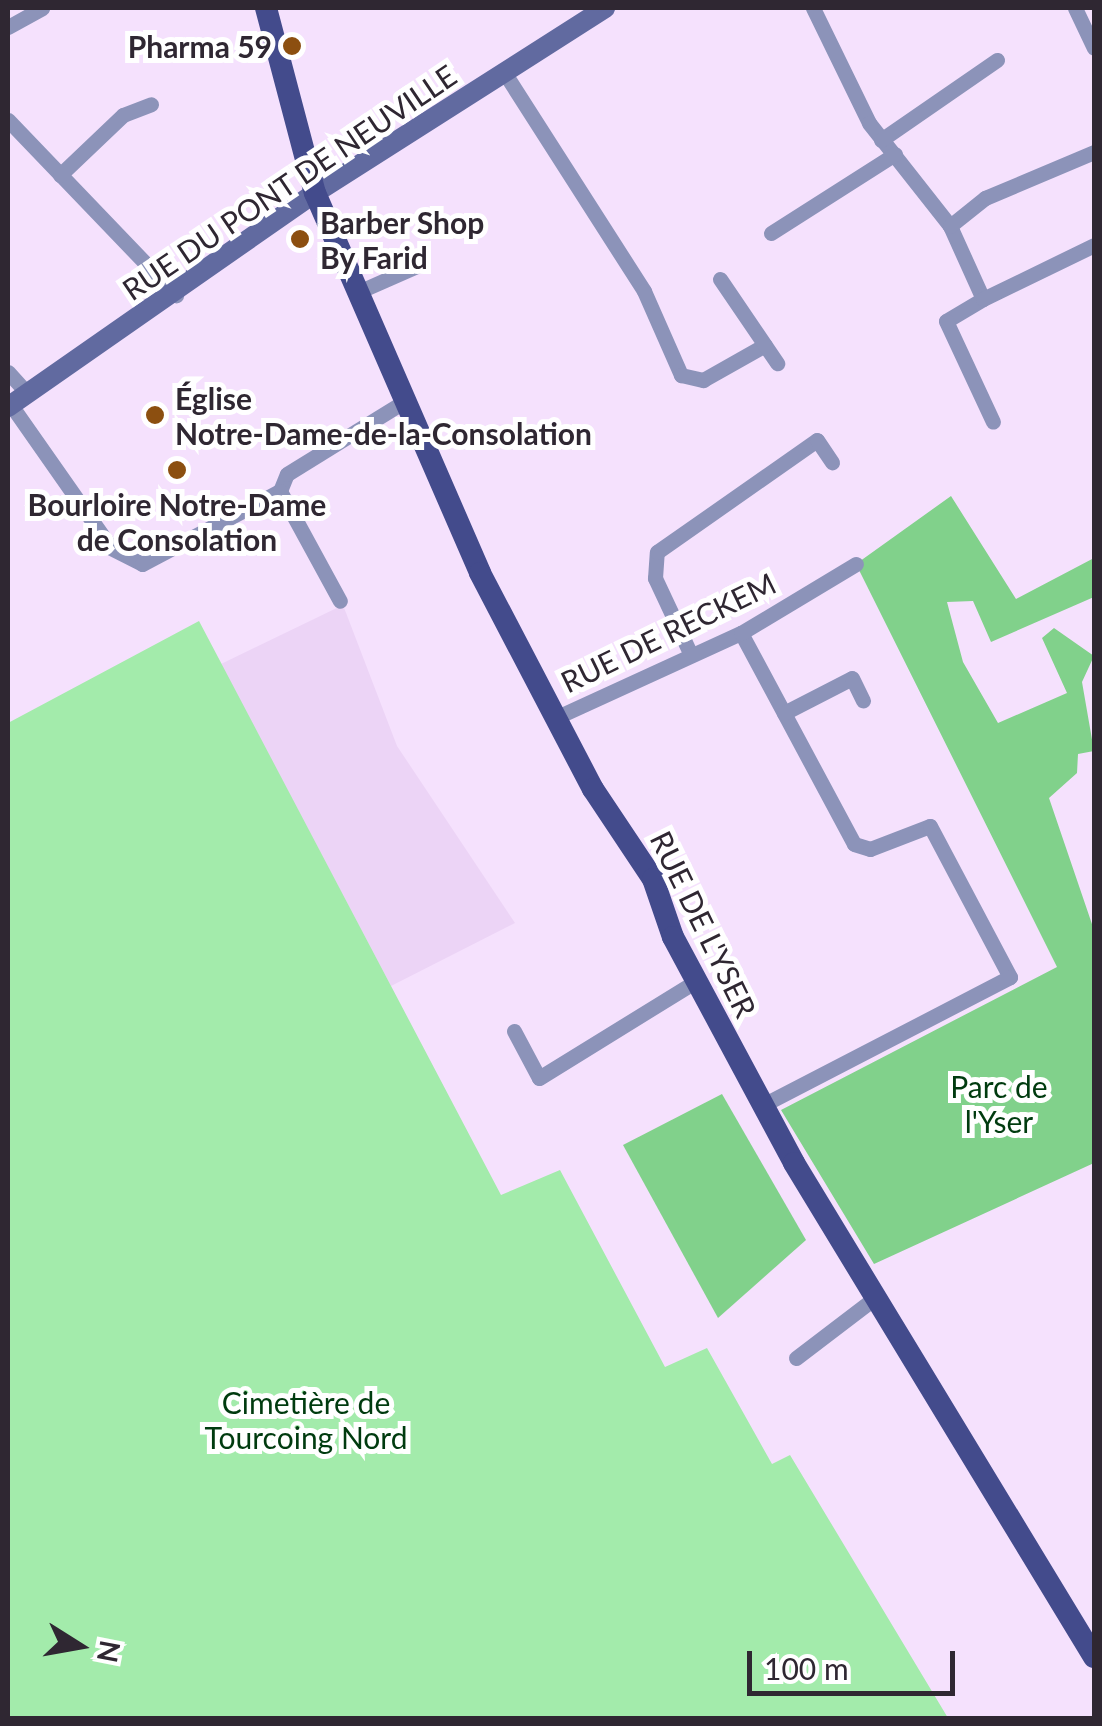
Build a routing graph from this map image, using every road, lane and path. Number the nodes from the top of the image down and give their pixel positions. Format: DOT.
graph roads {
  1 [pos="42,8"];
  2 [pos="266,8"];
  3 [pos="605,8"];
  4 [pos="814,8"];
  5 [pos="1075,8"];
  6 [pos="8,27"];
  7 [pos="1094,48"];
  8 [pos="997,60"];
  9 [pos="504,72"];
  10 [pos="150,104"];
  11 [pos="8,120"];
  12 [pos="881,140"];
  13 [pos="1094,152"];
  14 [pos="895,154"];
  15 [pos="60,175"];
  16 [pos="314,193"];
  17 [pos="950,226"];
  18 [pos="771,233"];
  19 [pos="1094,244"];
  20 [pos="418,266"];
  21 [pos="720,280"];
  22 [pos="358,292"];
  23 [pos="176,295"];
  24 [pos="983,299"];
  25 [pos="765,346"];
  26 [pos="777,363"];
  27 [pos="8,372"];
  28 [pos="404,400"];
  29 [pos="16,402"];
  30 [pos="994,422"];
  31 [pos="832,462"];
  32 [pos="280,491"];
  33 [pos="856,564"];
  34 [pos="340,601"];
  35 [pos="741,633"];
  36 [pos="692,654"];
  37 [pos="863,700"];
  38 [pos="784,713"];
  39 [pos="555,718"];
  40 [pos="696,981"];
  41 [pos="514,1031"];
  42 [pos="763,1105"];
  43 [pos="876,1298"];
  44 [pos="796,1358"];
  45 [pos="1094,1656"];
  1 -- 6 [label="street"];
  2 -- 16 [label="main road, RUE DE L'YSER"];
  3 -- 9 [label="main road, RUE DU PONT DE NEUVILLE"];
  4 -- 12 [label="street"];
  5 -- 7 [label="street"];
  8 -- 12 [label="street"];
  9 -- 16 [label="main road, RUE DU PONT DE NEUVILLE"];
  9 -- 25 [label="street"];
  10 -- 15 [label="street"];
  11 -- 15 [label="street"];
  12 -- 14 [label="street"];
  13 -- 17 [label="street"];
  14 -- 17 [label="street"];
  14 -- 18 [label="street"];
  15 -- 23 [label="street"];
  16 -- 22 [label="main road, RUE DE L'YSER"];
  16 -- 23 [label="main road, RUE DU PONT DE NEUVILLE"];
  17 -- 24 [label="street"];
  19 -- 24 [label="street"];
  20 -- 22 [label="street"];
  21 -- 25 [label="street"];
  22 -- 28 [label="main road, RUE DE L'YSER"];
  23 -- 29 [label="main road, RUE DU PONT DE NEUVILLE"];
  24 -- 30 [label="street"];
  25 -- 26 [label="street"];
  27 -- 29 [label="street"];
  28 -- 32 [label="street"];
  28 -- 39 [label="main road, RUE DE L'YSER"];
  29 -- 32 [label="street"];
  31 -- 36 [label="street"];
  32 -- 34 [label="street"];
  33 -- 35 [label="street, RUE DE RECKEM"];
  35 -- 36 [label="street, RUE DE RECKEM"];
  35 -- 38 [label="street"];
  36 -- 39 [label="street, RUE DE RECKEM"];
  37 -- 38 [label="street"];
  38 -- 42 [label="street"];
  39 -- 40 [label="main road, RUE DE L'YSER"];
  40 -- 41 [label="street"];
  40 -- 42 [label="main road, RUE DE L'YSER"];
  42 -- 43 [label="main road, RUE DE L'YSER"];
  43 -- 44 [label="street"];
  43 -- 45 [label="main road, RUE DE L'YSER"];
}
